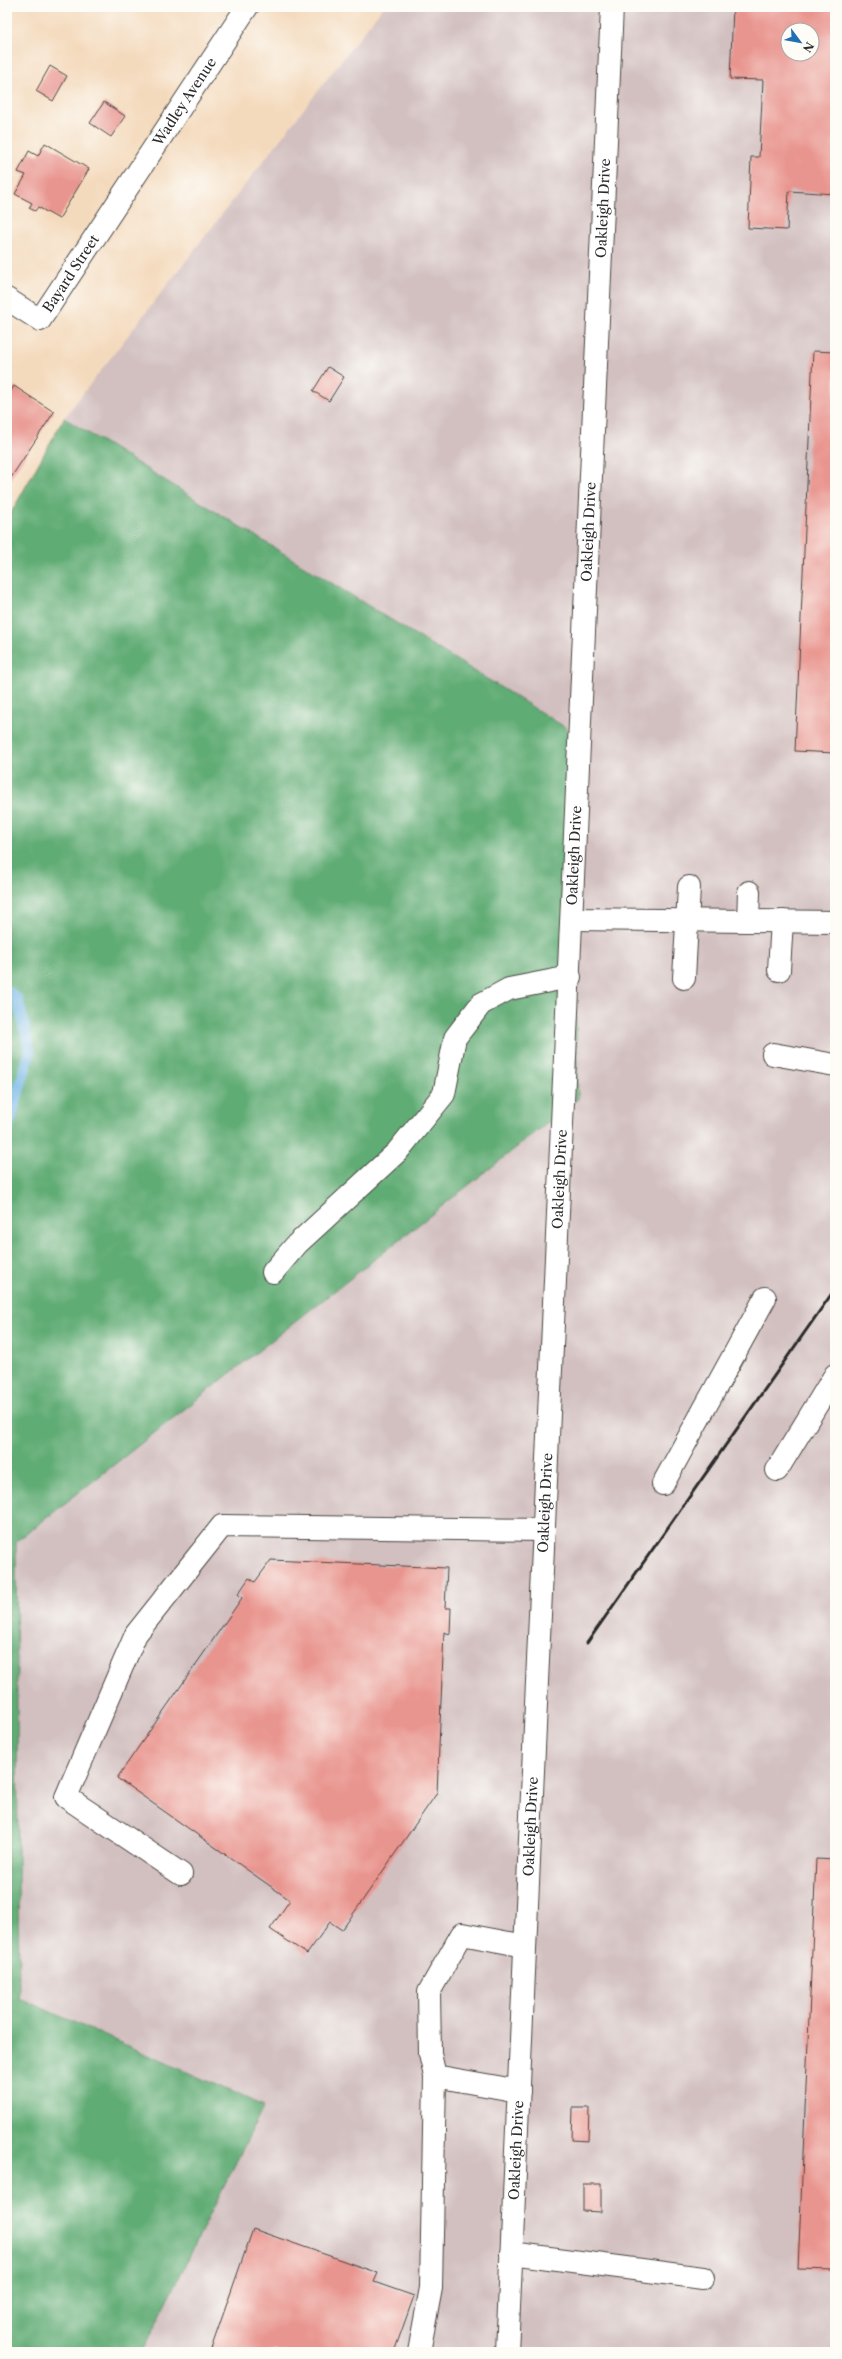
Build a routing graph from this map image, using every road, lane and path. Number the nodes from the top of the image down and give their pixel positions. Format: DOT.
graph roads {
  1 [pos="612,7"];
  2 [pos="244,8"];
  3 [pos="122,195"];
  4 [pos="7,300"];
  5 [pos="689,887"];
  6 [pos="749,892"];
  7 [pos="572,919"];
  8 [pos="686,920"];
  9 [pos="748,921"];
  10 [pos="782,921"];
  11 [pos="835,922"];
  12 [pos="779,970"];
  13 [pos="570,977"];
  14 [pos="684,978"];
  15 [pos="773,1054"];
  16 [pos="835,1065"];
  17 [pos="273,1272"];
  18 [pos="765,1298"];
  19 [pos="835,1375"];
  20 [pos="777,1470"];
  21 [pos="663,1484"];
  22 [pos="544,1530"];
  23 [pos="181,1874"];
  24 [pos="525,1946"];
  25 [pos="435,2076"];
  26 [pos="519,2091"];
  27 [pos="511,2253"];
  28 [pos="703,2278"];
  29 [pos="419,2352"];
  30 [pos="507,2352"];
  1 -- 7 [label="street, Oakleigh Drive"];
  2 -- 3 [label="street, Wadley Avenue"];
  3 -- 4 [label="street, Bayard Street"];
  5 -- 8 [label="street"];
  6 -- 9 [label="street"];
  7 -- 8 [label="street"];
  7 -- 13 [label="street, Oakleigh Drive"];
  8 -- 9 [label="street"];
  8 -- 14 [label="street"];
  9 -- 10 [label="street"];
  10 -- 11 [label="street"];
  10 -- 12 [label="street"];
  13 -- 17 [label="street"];
  13 -- 22 [label="street, Oakleigh Drive"];
  15 -- 16 [label="street"];
  18 -- 21 [label="street"];
  19 -- 20 [label="street"];
  22 -- 23 [label="street"];
  22 -- 24 [label="street, Oakleigh Drive"];
  24 -- 25 [label="street"];
  24 -- 26 [label="street, Oakleigh Drive"];
  25 -- 26 [label="street"];
  25 -- 29 [label="street"];
  26 -- 27 [label="street, Oakleigh Drive"];
  27 -- 28 [label="street"];
  27 -- 30 [label="street, Oakleigh Drive"];
}
